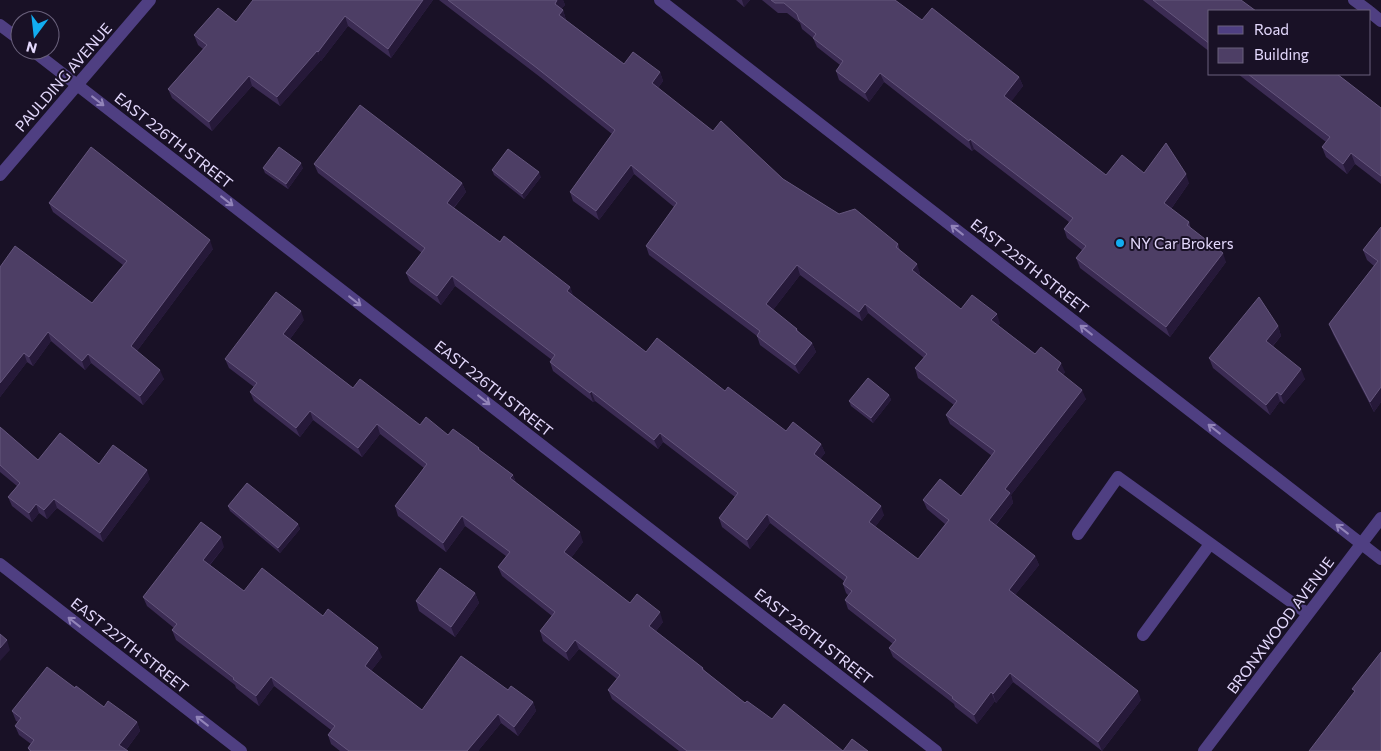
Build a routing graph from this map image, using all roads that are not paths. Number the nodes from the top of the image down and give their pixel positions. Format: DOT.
graph roads {
  1 [pos="150,0"];
  2 [pos="660,0"];
  3 [pos="1354,0"];
  4 [pos="1366,10"];
  5 [pos="45,60"];
  6 [pos="77,85"];
  7 [pos="0,175"];
  8 [pos="1381,518"];
  9 [pos="1078,534"];
  10 [pos="1210,544"];
  11 [pos="1362,544"];
  12 [pos="1381,559"];
  13 [pos="0,564"];
  14 [pos="1308,614"];
  15 [pos="1143,635"];
  16 [pos="241,751"];
  17 [pos="936,751"];
  18 [pos="1204,751"];
  1 -- 6 [label="street, PAULDING AVENUE"];
  11 -- 2 [label="street, EAST 225TH STREET, one-way"];
  3 -- 4 [label="street"];
  5 -- 6 [label="street, EAST 226TH STREET"];
  6 -- 7 [label="street, PAULDING AVENUE"];
  6 -- 17 [label="street, EAST 226TH STREET, one-way"];
  8 -- 11 [label="street, BRONXWOOD AVENUE"];
  9 -- 10 [label="street"];
  10 -- 14 [label="street"];
  10 -- 15 [label="street"];
  11 -- 12 [label="street, EAST 225TH STREET"];
  11 -- 14 [label="street, BRONXWOOD AVENUE"];
  16 -- 13 [label="street, EAST 227TH STREET, one-way"];
  14 -- 18 [label="street, BRONXWOOD AVENUE"];
}
